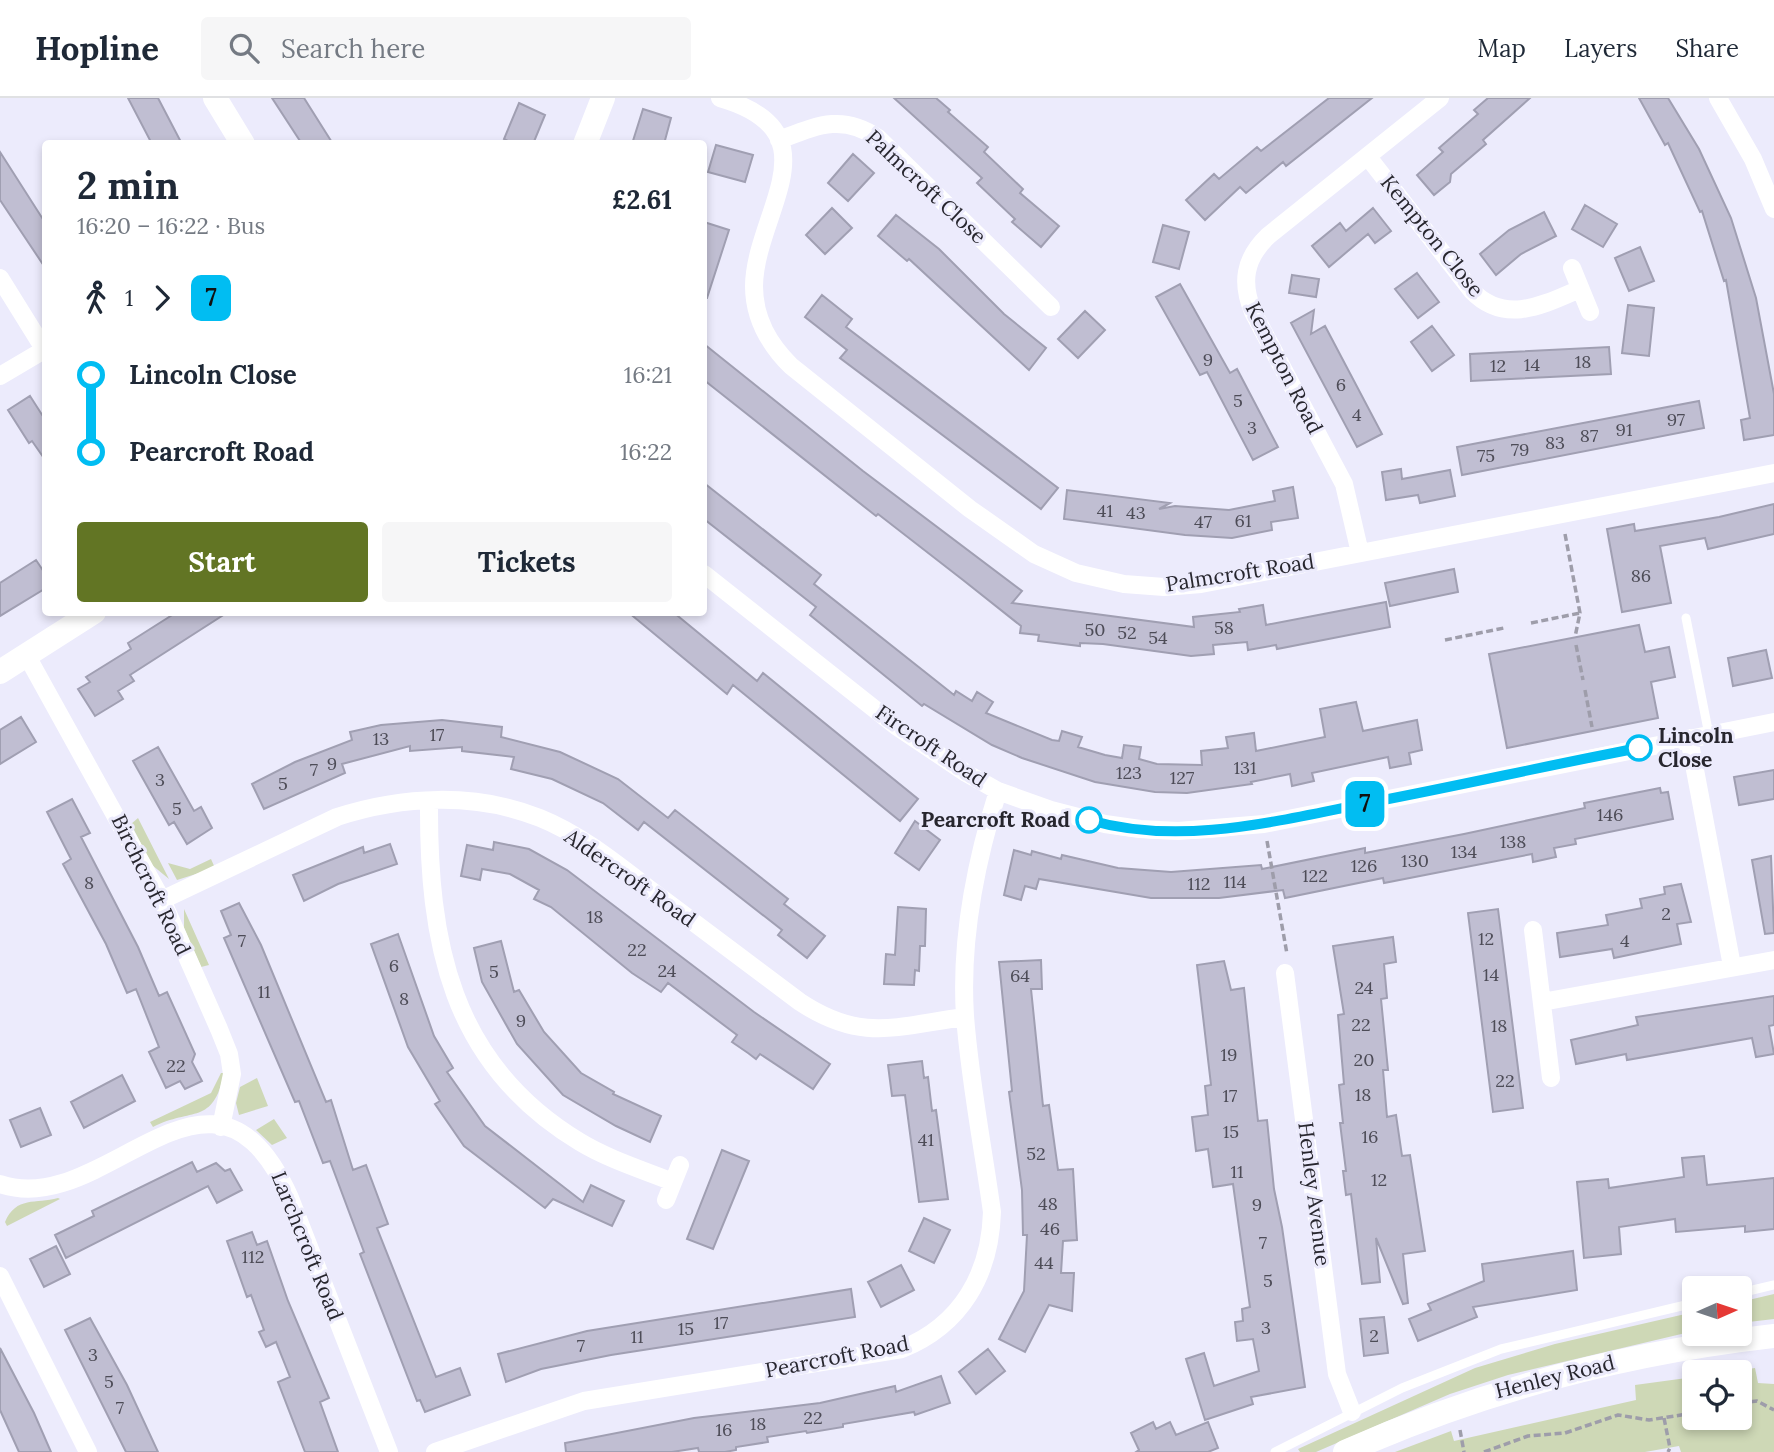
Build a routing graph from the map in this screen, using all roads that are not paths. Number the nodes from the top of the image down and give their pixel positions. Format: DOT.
graph roads {
  1 [pos="215,98"];
  2 [pos="603,98"];
  3 [pos="720,98"];
  4 [pos="1440,98"];
  5 [pos="1718,98"];
  6 [pos="779,139"];
  7 [pos="241,140"];
  8 [pos="587,140"];
  9 [pos="1368,157"];
  10 [pos="1774,209"];
  11 [pos="1572,268"];
  12 [pos="0,278"];
  13 [pos="1580,289"];
  14 [pos="1051,307"];
  15 [pos="1590,312"];
  16 [pos="42,346"];
  17 [pos="42,353"];
  18 [pos="0,376"];
  19 [pos="1774,473"];
  20 [pos="1360,553"];
  21 [pos="707,576"];
  22 [pos="88,616"];
  23 [pos="1686,618"];
  24 [pos="27,656"];
  25 [pos="0,672"];
  26 [pos="1774,722"];
  27 [pos="1709,735"];
  28 [pos="1689,738"];
  29 [pos="998,791"];
  30 [pos="429,801"];
  31 [pos="162,900"];
  32 [pos="1533,930"];
  33 [pos="1774,960"];
  34 [pos="1732,967"];
  35 [pos="1285,973"];
  36 [pos="1542,1002"];
  37 [pos="965,1017"];
  38 [pos="1551,1078"];
  39 [pos="221,1127"];
  40 [pos="1,1190"];
  41 [pos="666,1200"];
  42 [pos="0,1276"];
  43 [pos="1774,1285"];
  44 [pos="1752,1290"];
  45 [pos="1682,1306"];
  46 [pos="1774,1336"];
  47 [pos="1352,1412"];
  48 [pos="88,1452"];
  49 [pos="389,1452"];
  50 [pos="435,1452"];
  51 [pos="1275,1452"];
  52 [pos="1345,1452"];
  1 -- 7 [label="street"];
  2 -- 8 [label="street"];
  3 -- 6 [label="street"];
  4 -- 9 [label="street, Kempton Road"];
  5 -- 10 [label="street"];
  6 -- 14 [label="street, Palmcroft Close"];
  6 -- 20 [label="street, Palmcroft Road"];
  9 -- 13 [label="street, Kempton Close"];
  9 -- 20 [label="street, Kempton Road"];
  11 -- 13 [label="street"];
  12 -- 16 [label="street"];
  13 -- 15 [label="street"];
  17 -- 18 [label="street"];
  19 -- 20 [label="street, Palmcroft Road"];
  21 -- 29 [label="street, Fircroft Road"];
  22 -- 24 [label="street"];
  23 -- 27 [label="lane"];
  24 -- 25 [label="street"];
  24 -- 31 [label="street, Birchcroft Road"];
  26 -- 27 [label="street, Fircroft Road"];
  27 -- 28 [label="street, Fircroft Road"];
  28 -- 29 [label="street, Fircroft Road"];
  28 -- 34 [label="street"];
  29 -- 37 [label="street, Pearcroft Road"];
  30 -- 31 [label="street, Aldercroft Road"];
  30 -- 37 [label="street, Aldercroft Road"];
  30 -- 41 [label="street"];
  31 -- 39 [label="street, Birchcroft Road"];
  32 -- 36 [label="street"];
  33 -- 34 [label="street"];
  34 -- 36 [label="street"];
  35 -- 47 [label="street, Henley Avenue"];
  36 -- 38 [label="street"];
  37 -- 50 [label="street, Pearcroft Road"];
  39 -- 40 [label="street, Larchcroft Road"];
  39 -- 49 [label="street, Larchcroft Road"];
  42 -- 48 [label="street"];
  43 -- 44 [label="lane"];
  45 -- 47 [label="lane"];
  46 -- 52 [label="street, Henley Road"];
  47 -- 51 [label="lane"];
}
